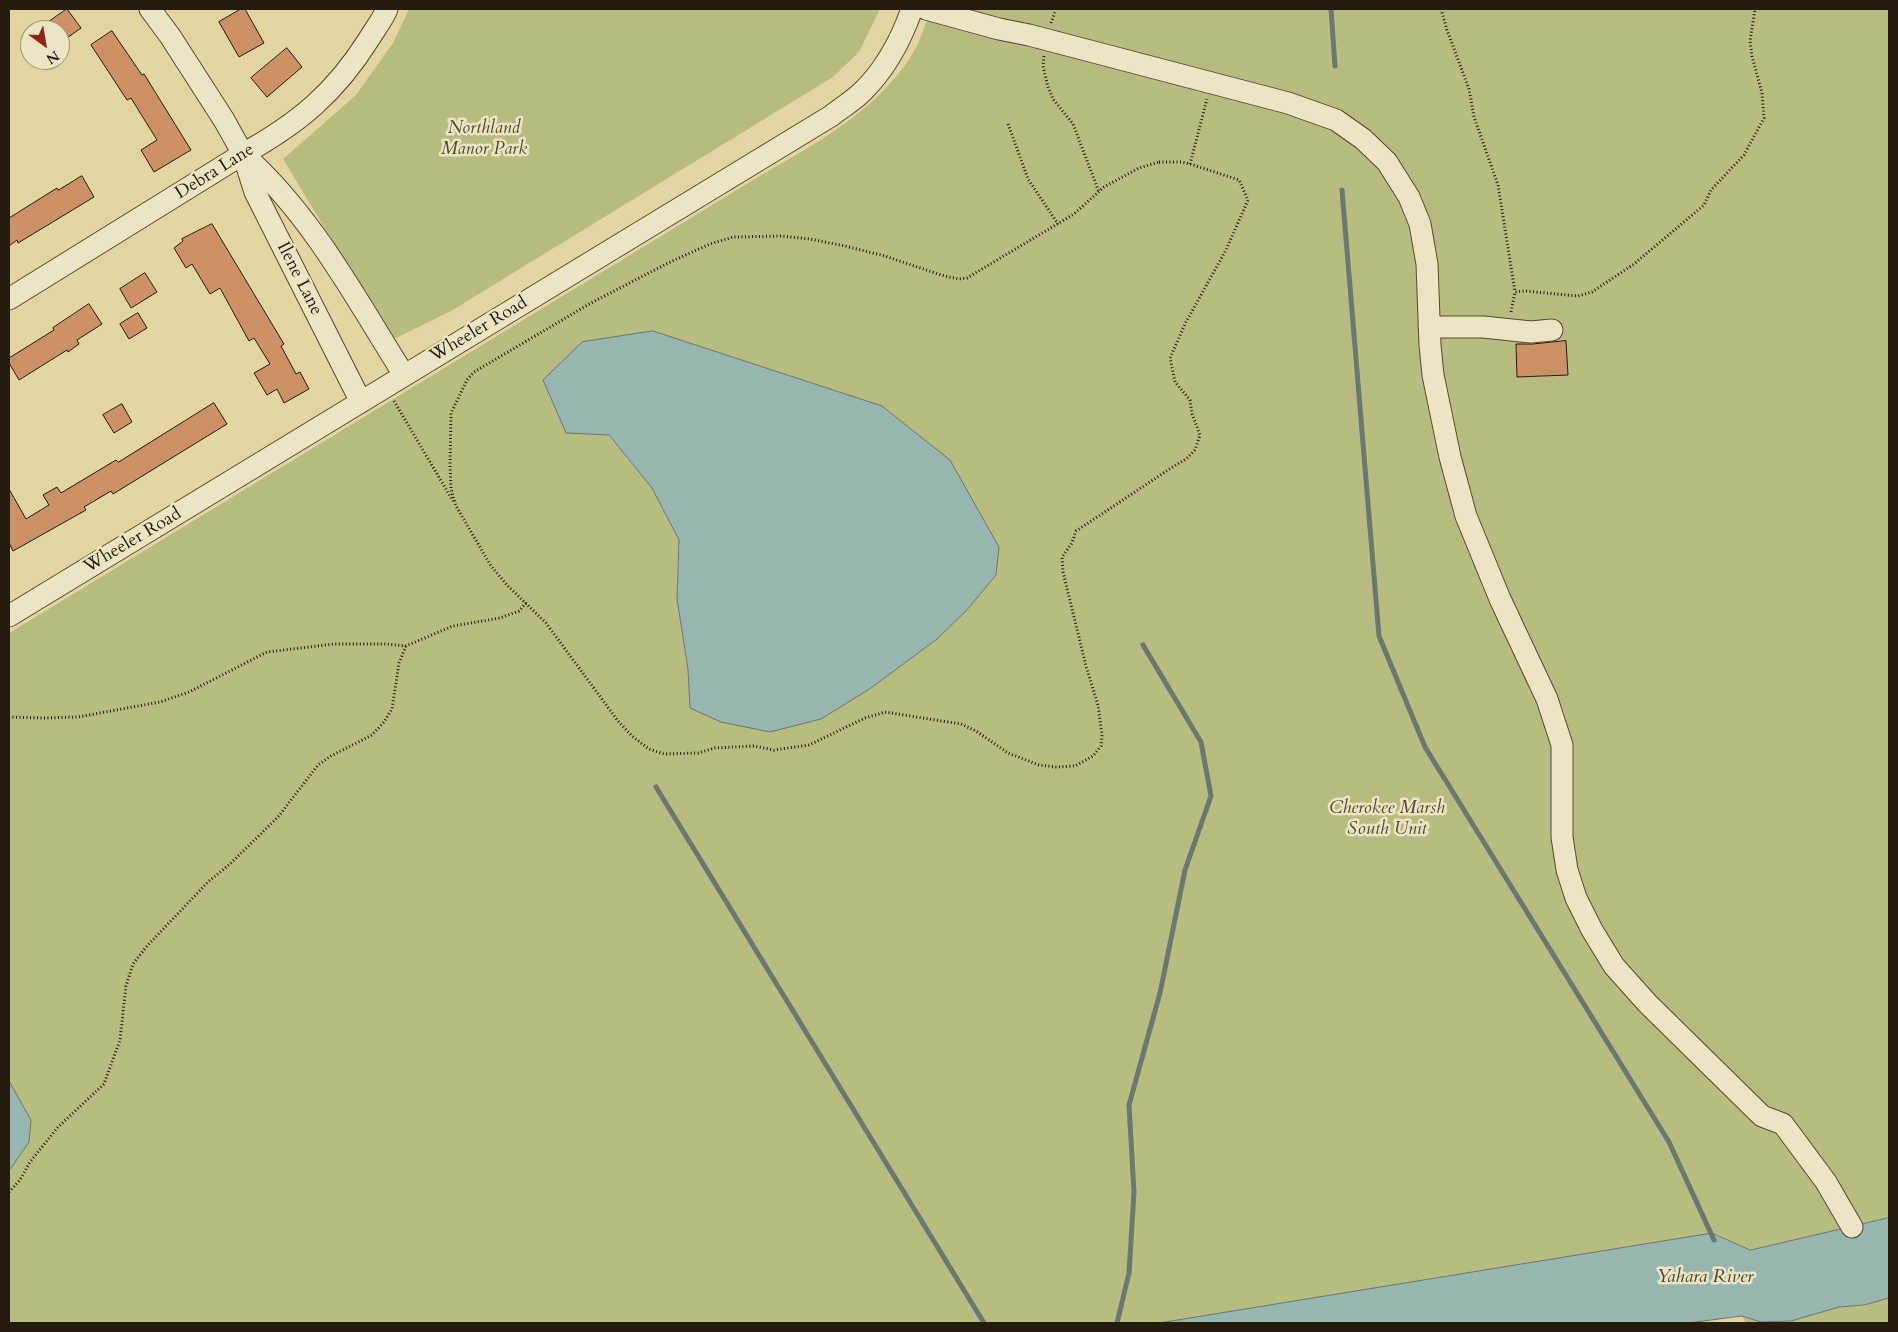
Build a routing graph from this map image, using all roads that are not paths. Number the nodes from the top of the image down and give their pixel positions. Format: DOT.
graph roads {
  1 [pos="150,9"];
  2 [pos="387,9"];
  3 [pos="912,9"];
  4 [pos="926,9"];
  5 [pos="243,154"];
  6 [pos="9,299"];
  7 [pos="1429,327"];
  8 [pos="1552,330"];
  9 [pos="404,376"];
  10 [pos="361,402"];
  11 [pos="9,616"];
  12 [pos="1852,1227"];
  1 -- 5 [label="street, Ilene Lane"];
  2 -- 5 [label="street, Debra Lane"];
  3 -- 9 [label="street, Wheeler Road"];
  4 -- 7 [label="street"];
  5 -- 6 [label="street, Debra Lane"];
  5 -- 9 [label="street, Ilene Lane"];
  5 -- 10 [label="street, Ilene Lane"];
  7 -- 8 [label="street"];
  7 -- 12 [label="street"];
  9 -- 10 [label="street, Wheeler Road"];
  10 -- 11 [label="street, Wheeler Road"];
}
